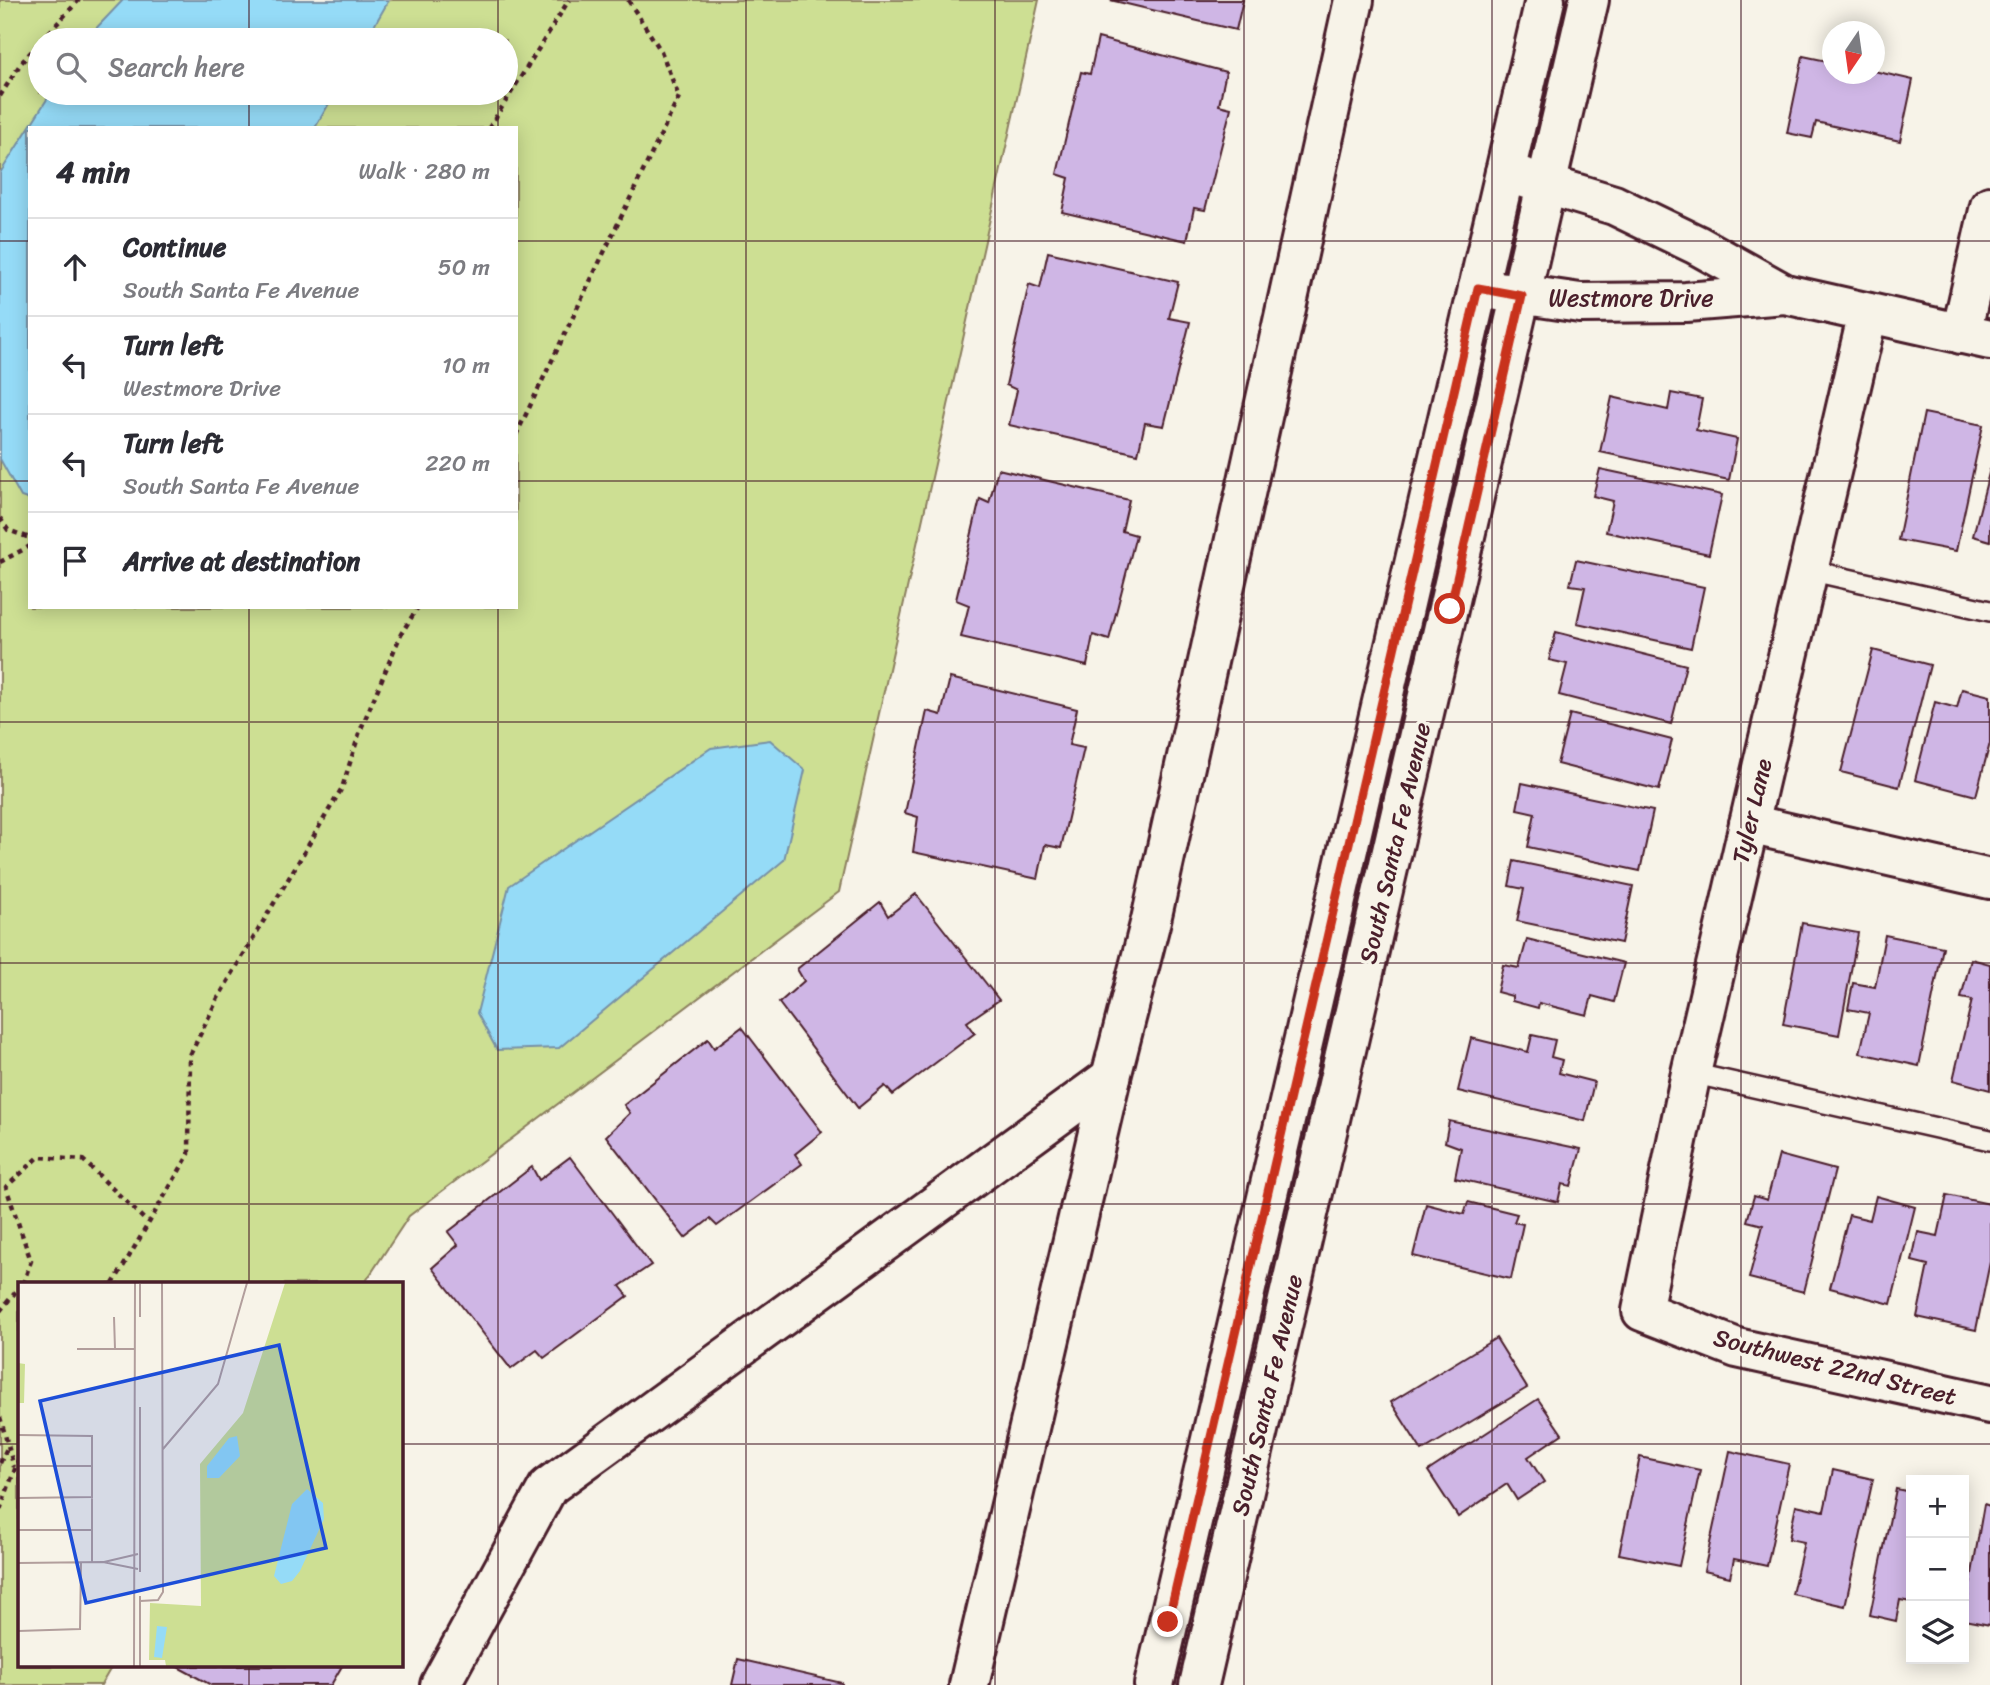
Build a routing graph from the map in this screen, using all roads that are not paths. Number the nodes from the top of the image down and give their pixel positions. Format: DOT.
graph roads {
  1 [pos="1354,0"];
  2 [pos="1545,0"];
  3 [pos="1589,0"];
  4 [pos="1505,172"];
  5 [pos="1547,187"];
  6 [pos="1990,206"];
  7 [pos="1478,288"];
  8 [pos="1785,294"];
  9 [pos="1522,296"];
  10 [pos="1868,313"];
  11 [pos="1975,337"];
  12 [pos="1808,570"];
  13 [pos="1990,611"];
  14 [pos="1749,824"];
  15 [pos="1990,878"];
  16 [pos="1691,1073"];
  17 [pos="1111,1077"];
  18 [pos="1990,1140"];
  19 [pos="1642,1311"];
  20 [pos="1990,1404"];
  21 [pos="440,1685"];
  22 [pos="969,1685"];
  23 [pos="1154,1685"];
  24 [pos="1199,1685"];
  1 -- 17 [label="street"];
  2 -- 4 [label="street, South Santa Fe Avenue"];
  3 -- 5 [label="street, South Santa Fe Avenue"];
  4 -- 5 [label="street, Westmore Drive"];
  4 -- 7 [label="street, South Santa Fe Avenue"];
  5 -- 8 [label="street, Westmore Drive"];
  5 -- 9 [label="street, South Santa Fe Avenue"];
  6 -- 11 [label="street"];
  7 -- 9 [label="street, Westmore Drive"];
  7 -- 23 [label="street, South Santa Fe Avenue"];
  8 -- 9 [label="street, Westmore Drive"];
  8 -- 10 [label="street, Westmore Drive"];
  9 -- 24 [label="street, South Santa Fe Avenue"];
  10 -- 11 [label="street, Westmore Drive"];
  10 -- 12 [label="street, Tyler Lane"];
  12 -- 13 [label="lane"];
  12 -- 14 [label="street, Tyler Lane"];
  14 -- 15 [label="street"];
  14 -- 16 [label="street, Tyler Lane"];
  16 -- 18 [label="lane"];
  16 -- 19 [label="street, Tyler Lane"];
  17 -- 21 [label="street"];
  17 -- 22 [label="street"];
  19 -- 20 [label="street, Southwest 22nd Street"];
}
